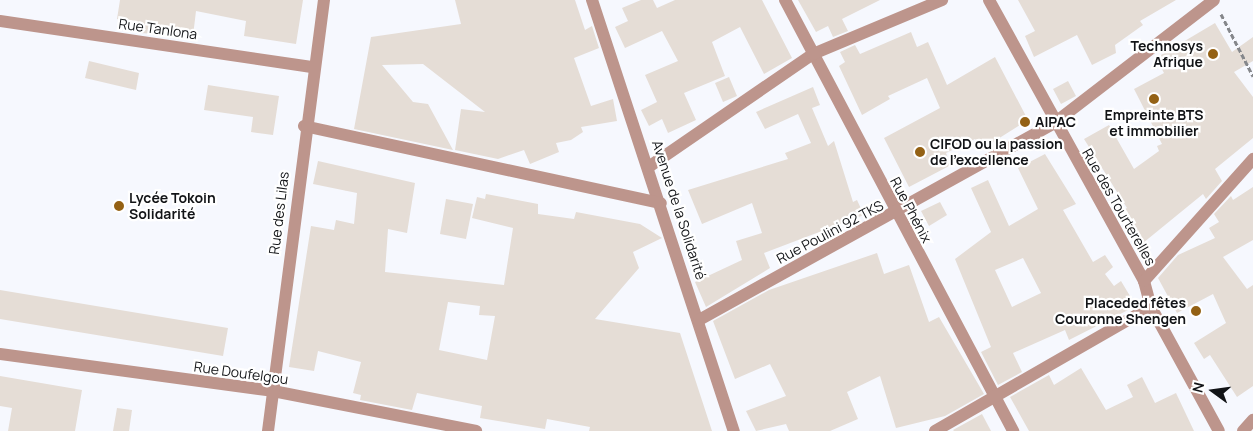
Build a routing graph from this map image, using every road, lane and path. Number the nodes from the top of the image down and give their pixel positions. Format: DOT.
graph roads {
  1 [pos="324,0"];
  2 [pos="592,0"];
  3 [pos="785,0"];
  4 [pos="942,0"];
  5 [pos="988,0"];
  6 [pos="1214,0"];
  7 [pos="0,21"];
  8 [pos="813,54"];
  9 [pos="312,67"];
  10 [pos="1253,76"];
  11 [pos="1053,124"];
  12 [pos="304,126"];
  13 [pos="1253,159"];
  14 [pos="650,166"];
  15 [pos="661,203"];
  16 [pos="896,214"];
  17 [pos="1144,281"];
  18 [pos="1151,307"];
  19 [pos="699,320"];
  20 [pos="0,354"];
  21 [pos="273,392"];
  22 [pos="994,399"];
  23 [pos="1253,420"];
  24 [pos="448,429"];
  25 [pos="268,431"];
  26 [pos="476,431"];
  27 [pos="734,431"];
  28 [pos="935,431"];
  29 [pos="1013,431"];
  30 [pos="1219,431"];
  31 [pos="1243,431"];
  1 -- 9 [label="street, Rue des Lilas"];
  2 -- 14 [label="street, Avenue de la Solidarité"];
  3 -- 8 [label="street, Rue Phénix"];
  4 -- 8 [label="street"];
  5 -- 11 [label="street, Rue des Tourterelles"];
  6 -- 10 [label="path"];
  6 -- 11 [label="street, Rue Poulini 92 TKS"];
  7 -- 9 [label="street, Rue Tanlona"];
  8 -- 14 [label="street"];
  8 -- 16 [label="street, Rue Phénix"];
  9 -- 12 [label="street, Rue des Lilas"];
  11 -- 16 [label="street, Rue Poulini 92 TKS"];
  11 -- 17 [label="street, Rue des Tourterelles"];
  12 -- 15 [label="street"];
  12 -- 21 [label="street, Rue des Lilas"];
  13 -- 17 [label="street"];
  14 -- 15 [label="street, Avenue de la Solidarité"];
  15 -- 19 [label="street, Avenue de la Solidarité"];
  16 -- 19 [label="street, Rue Poulini 92 TKS"];
  16 -- 22 [label="street, Rue Phénix"];
  17 -- 18 [label="street, Rue des Tourterelles"];
  18 -- 22 [label="street"];
  18 -- 30 [label="street, Rue des Tourterelles"];
  19 -- 27 [label="street, Avenue de la Solidarité"];
  20 -- 21 [label="street, Rue Doufelgou"];
  21 -- 24 [label="street, Rue Doufelgou"];
  21 -- 25 [label="street, Rue des Lilas"];
  22 -- 28 [label="street"];
  22 -- 29 [label="street, Rue Phénix"];
  23 -- 31 [label="street"];
  24 -- 26 [label="street, Rue Doufelgou"];
}
